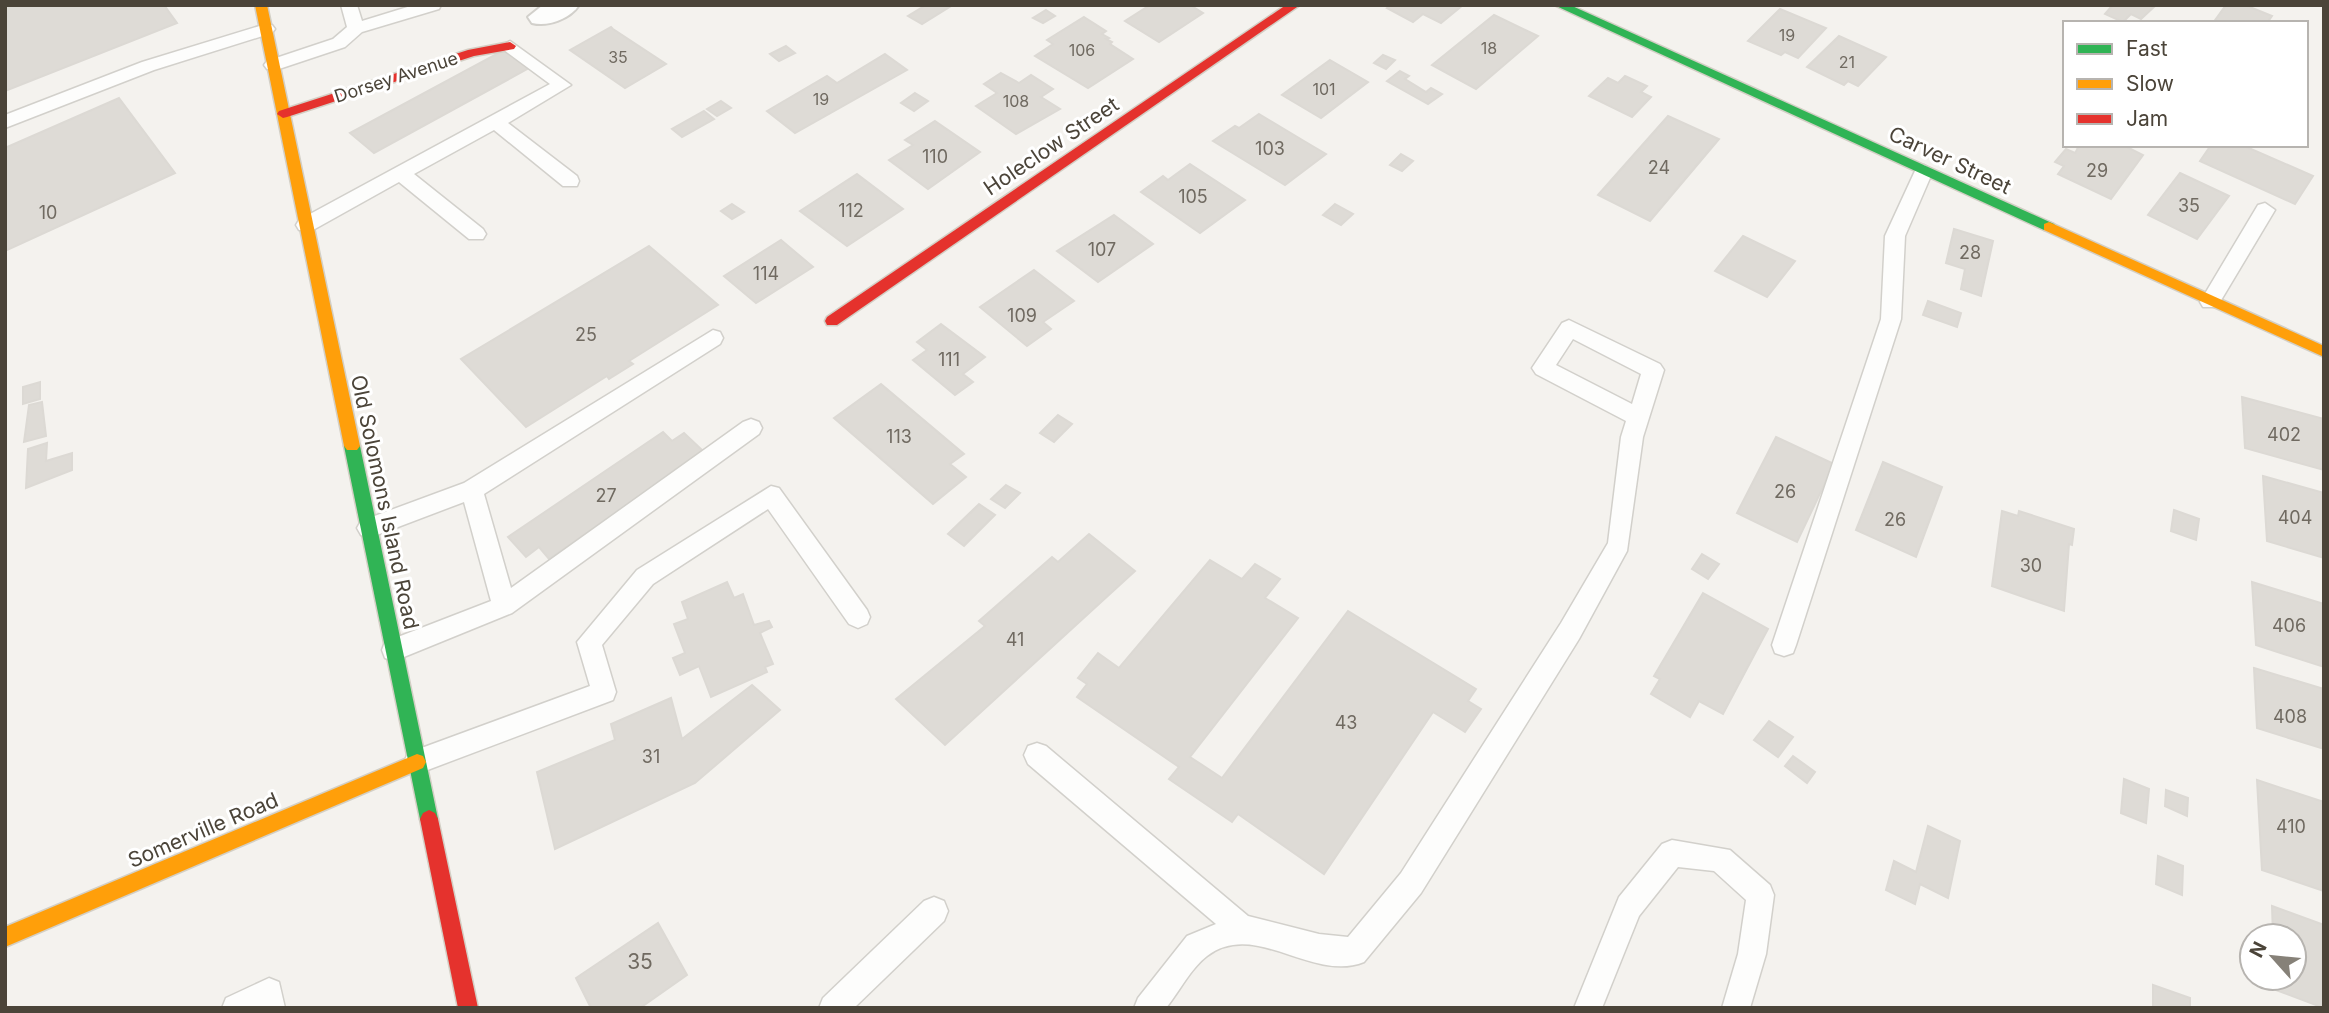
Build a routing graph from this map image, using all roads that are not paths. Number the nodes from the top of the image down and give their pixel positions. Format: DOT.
graph roads {
  1 [pos="261,5"];
  2 [pos="349,5"];
  3 [pos="433,5"];
  4 [pos="1294,5"];
  5 [pos="1560,5"];
  6 [pos="356,28"];
  7 [pos="265,29"];
  8 [pos="510,46"];
  9 [pos="273,65"];
  10 [pos="283,114"];
  11 [pos="5,122"];
  12 [pos="495,122"];
  13 [pos="1924,171"];
  14 [pos="401,174"];
  15 [pos="570,181"];
  16 [pos="2264,210"];
  17 [pos="306,225"];
  18 [pos="476,234"];
  19 [pos="2210,302"];
  20 [pos="832,321"];
  21 [pos="713,338"];
  22 [pos="2324,352"];
  23 [pos="1640,418"];
  24 [pos="751,428"];
  25 [pos="472,491"];
  26 [pos="369,528"];
  27 [pos="504,606"];
  28 [pos="858,617"];
  29 [pos="1784,645"];
  30 [pos="394,650"];
  31 [pos="1037,755"];
  32 [pos="417,762"];
  33 [pos="934,911"];
  34 [pos="1241,928"];
  35 [pos="5,937"];
  36 [pos="236,1008"];
  37 [pos="271,1008"];
  38 [pos="468,1008"];
  39 [pos="833,1008"];
  40 [pos="1148,1008"];
  41 [pos="1588,1008"];
  42 [pos="1736,1008"];
  1 -- 7 [label="street, Old Solomons Island Road"];
  2 -- 6 [label="lane"];
  3 -- 6 [label="lane"];
  4 -- 20 [label="street, Holeclow Street"];
  5 -- 13 [label="street, Carver Street"];
  6 -- 9 [label="lane"];
  7 -- 9 [label="street, Old Solomons Island Road"];
  7 -- 11 [label="lane"];
  8 -- 10 [label="street, Dorsey Avenue"];
  8 -- 12 [label="lane"];
  9 -- 10 [label="street, Old Solomons Island Road"];
  10 -- 17 [label="street, Old Solomons Island Road"];
  12 -- 14 [label="lane"];
  12 -- 15 [label="lane"];
  13 -- 19 [label="street, Carver Street"];
  13 -- 29 [label="lane"];
  14 -- 17 [label="lane"];
  14 -- 18 [label="lane"];
  16 -- 19 [label="lane"];
  17 -- 26 [label="street, Old Solomons Island Road"];
  19 -- 22 [label="street, Carver Street"];
  21 -- 25 [label="lane"];
  23 -- 23 [label="lane"];
  23 -- 34 [label="lane"];
  24 -- 27 [label="lane"];
  25 -- 26 [label="lane"];
  25 -- 27 [label="lane"];
  26 -- 30 [label="street, Old Solomons Island Road"];
  27 -- 30 [label="lane"];
  28 -- 32 [label="lane"];
  30 -- 32 [label="street, Old Solomons Island Road"];
  31 -- 34 [label="lane"];
  32 -- 35 [label="street, Somerville Road"];
  32 -- 38 [label="street, Old Solomons Island Road"];
  33 -- 39 [label="lane"];
  34 -- 40 [label="lane"];
  36 -- 37 [label="lane"];
  41 -- 42 [label="lane"];
}
